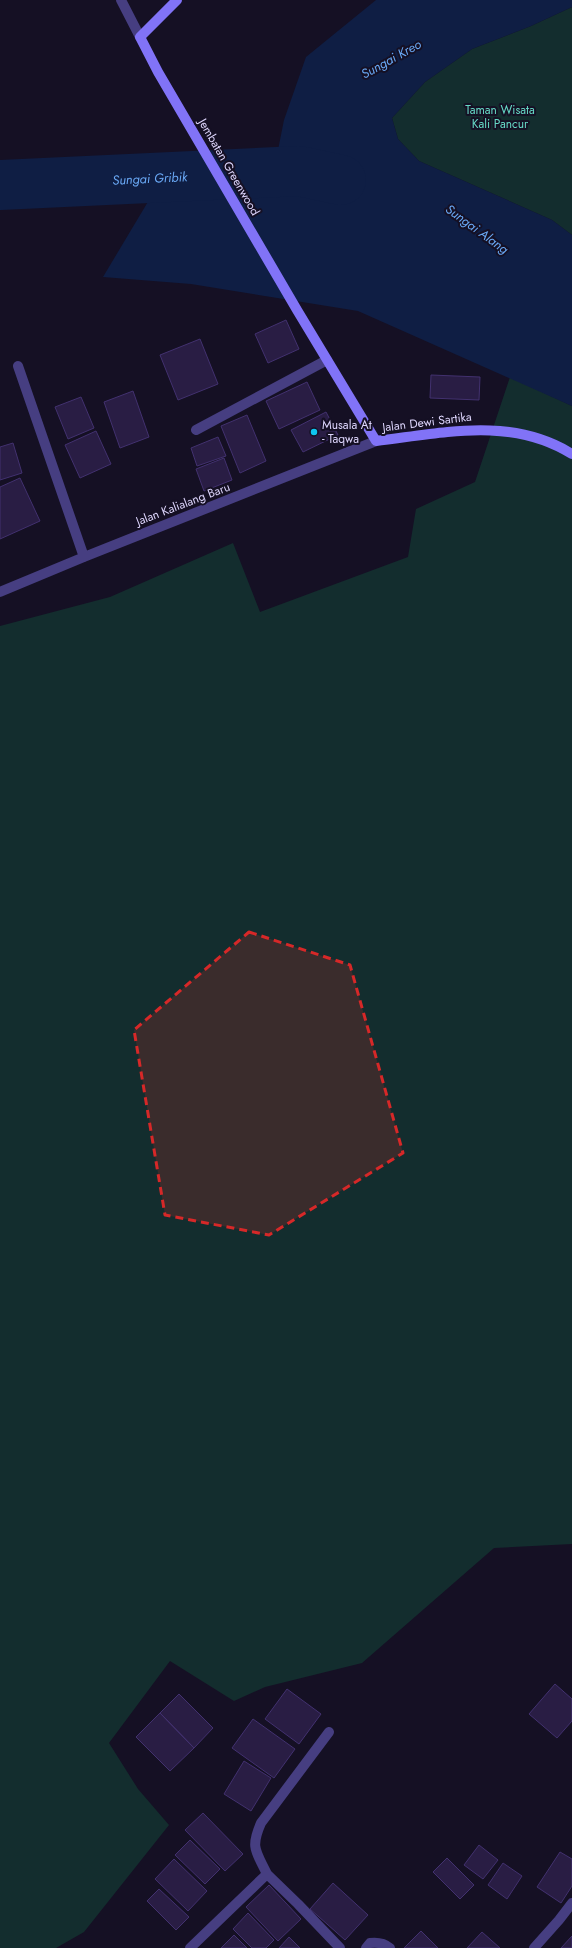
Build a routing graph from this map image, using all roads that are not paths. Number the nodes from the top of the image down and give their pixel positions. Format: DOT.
graph roads {
  1 [pos="121,0"];
  2 [pos="177,0"];
  3 [pos="140,37"];
  4 [pos="327,360"];
  5 [pos="18,366"];
  6 [pos="196,430"];
  7 [pos="376,441"];
  8 [pos="572,454"];
  9 [pos="84,557"];
  10 [pos="0,592"];
  11 [pos="329,1732"];
  12 [pos="266,1874"];
  13 [pos="572,1903"];
  14 [pos="190,1948"];
  15 [pos="340,1948"];
  16 [pos="366,1948"];
  17 [pos="390,1948"];
  18 [pos="534,1948"];
  1 -- 3 [label="street"];
  2 -- 3 [label="street"];
  3 -- 4 [label="street, Jembatan Greenwood"];
  4 -- 6 [label="street"];
  4 -- 7 [label="street, Jembatan Greenwood"];
  5 -- 9 [label="street"];
  7 -- 8 [label="street, Jalan Dewi Sartika"];
  7 -- 9 [label="street, Jalan Kalialang Baru"];
  9 -- 10 [label="street, Jalan Kalialang Baru"];
  11 -- 12 [label="street"];
  12 -- 14 [label="street"];
  12 -- 15 [label="street"];
  13 -- 18 [label="street"];
  16 -- 17 [label="street"];
}
